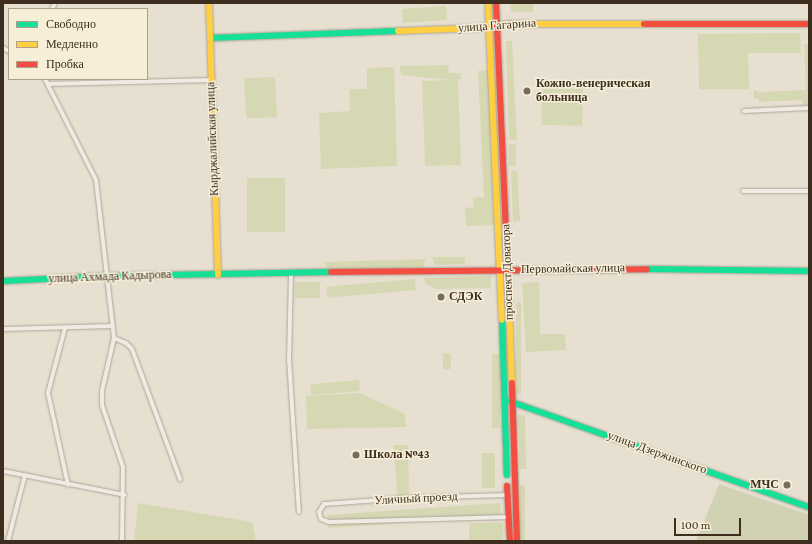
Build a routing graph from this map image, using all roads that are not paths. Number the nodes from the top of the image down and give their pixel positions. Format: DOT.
graph roads {
  1 [pos="208,3"];
  2 [pos="488,3"];
  3 [pos="496,3"];
  4 [pos="809,24"];
  5 [pos="496,25"];
  6 [pos="488,27"];
  7 [pos="210,38"];
  8 [pos="45,80"];
  9 [pos="211,80"];
  10 [pos="48,84"];
  11 [pos="809,108"];
  12 [pos="744,111"];
  13 [pos="743,191"];
  14 [pos="809,191"];
  15 [pos="500,270"];
  16 [pos="509,270"];
  17 [pos="809,271"];
  18 [pos="290,274"];
  19 [pos="218,275"];
  20 [pos="108,276"];
  21 [pos="3,281"];
  22 [pos="113,326"];
  23 [pos="65,328"];
  24 [pos="3,329"];
  25 [pos="114,338"];
  26 [pos="504,400"];
  27 [pos="512,402"];
  28 [pos="3,471"];
  29 [pos="24,475"];
  30 [pos="180,479"];
  31 [pos="68,485"];
  32 [pos="125,495"];
  33 [pos="508,495"];
  34 [pos="809,507"];
  35 [pos="299,512"];
  36 [pos="509,517"];
  37 [pos="8,541"];
  38 [pos="122,541"];
  39 [pos="510,541"];
  40 [pos="517,541"];
  1 -- 7 [label="street, Кырджалийская улица"];
  2 -- 6 [label="street, проспект Доватора"];
  3 -- 5 [label="street, проспект Доватора"];
  4 -- 5 [label="street, улица Гагарина"];
  5 -- 6 [label="street, улица Гагарина"];
  5 -- 16 [label="street, проспект Доватора"];
  6 -- 7 [label="street, улица Гагарина"];
  6 -- 15 [label="street, проспект Доватора"];
  7 -- 9 [label="street, Кырджалийская улица"];
  8 -- 10 [label="street"];
  9 -- 10 [label="street"];
  9 -- 19 [label="street, Кырджалийская улица"];
  10 -- 20 [label="street"];
  11 -- 12 [label="street"];
  13 -- 14 [label="street"];
  15 -- 16 [label="street, Первомайская улица"];
  15 -- 18 [label="street, Первомайская улица"];
  15 -- 26 [label="street, проспект Доватора"];
  16 -- 17 [label="street, Первомайская улица"];
  16 -- 27 [label="street, проспект Доватора"];
  18 -- 19 [label="street, Первомайская улица"];
  18 -- 35 [label="street"];
  19 -- 20 [label="street, улица Ахмада Кадырова"];
  20 -- 21 [label="street, улица Ахмада Кадырова"];
  20 -- 22 [label="street"];
  22 -- 23 [label="street"];
  22 -- 25 [label="street"];
  23 -- 24 [label="street"];
  23 -- 31 [label="street"];
  25 -- 30 [label="street"];
  25 -- 32 [label="street"];
  26 -- 27 [label="street, улица Дзержинского"];
  26 -- 33 [label="street, проспект Доватора"];
  27 -- 34 [label="street, улица Дзержинского"];
  27 -- 40 [label="street, проспект Доватора"];
  28 -- 29 [label="street"];
  29 -- 31 [label="street"];
  29 -- 37 [label="street"];
  31 -- 32 [label="street"];
  32 -- 38 [label="street"];
  33 -- 36 [label="street, проспект Доватора"];
  33 -- 36 [label="street, Уличный проезд"];
  36 -- 39 [label="street, проспект Доватора"];
}
